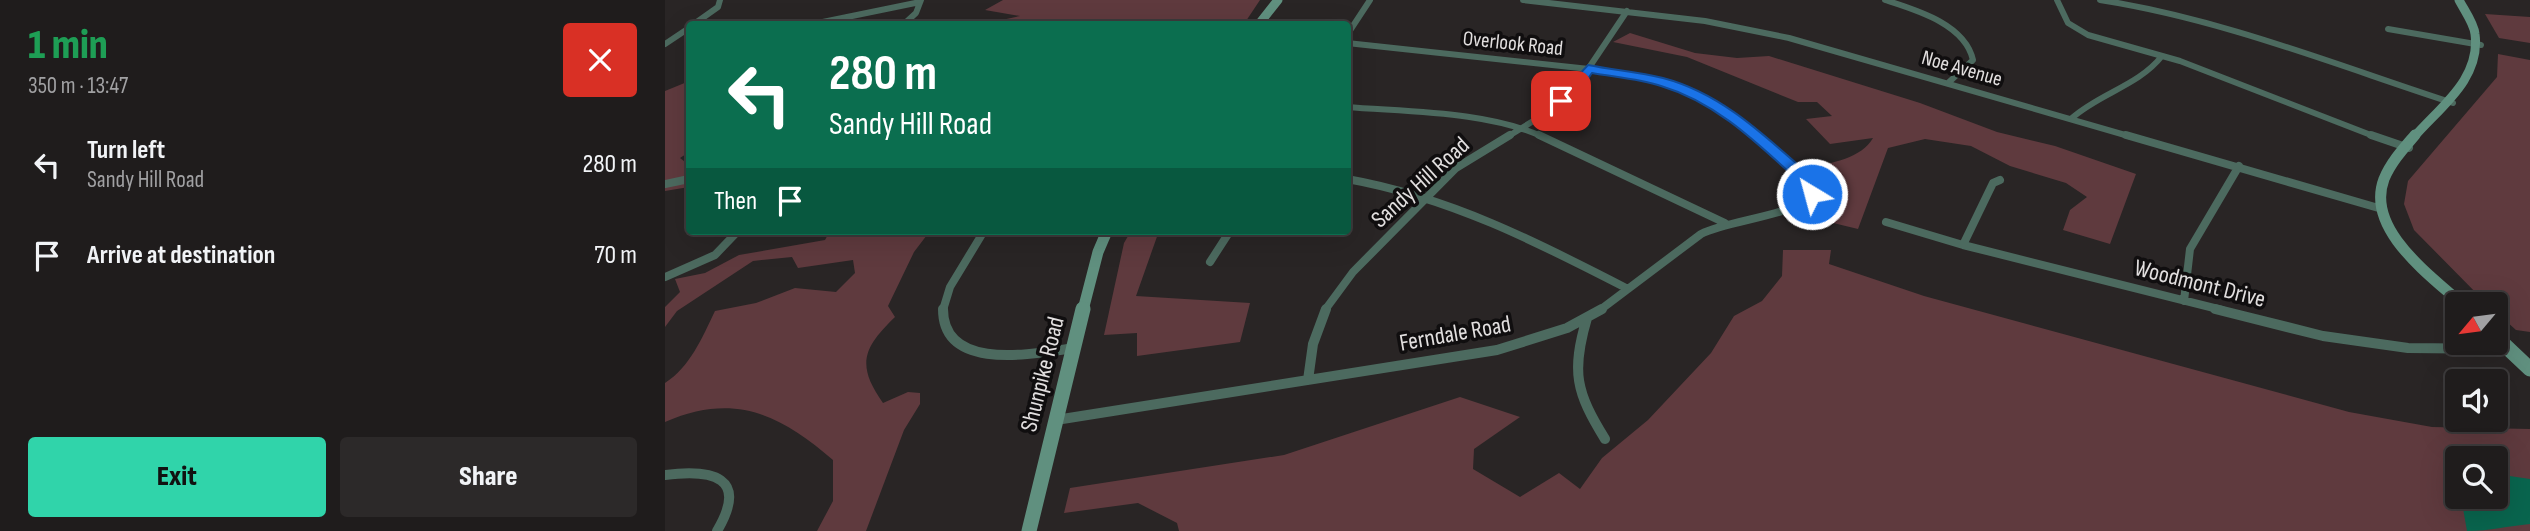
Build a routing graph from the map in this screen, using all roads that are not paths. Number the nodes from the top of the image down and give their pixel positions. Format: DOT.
graph roads {
  1 [pos="720,0"];
  2 [pos="1278,0"];
  3 [pos="1370,0"];
  4 [pos="1526,0"];
  5 [pos="1885,0"];
  6 [pos="2057,0"];
  7 [pos="2100,0"];
  8 [pos="2459,0"];
  9 [pos="920,1"];
  10 [pos="1627,11"];
  11 [pos="698,21"];
  12 [pos="827,21"];
  13 [pos="907,21"];
  14 [pos="1261,21"];
  15 [pos="2388,29"];
  16 [pos="686,30"];
  17 [pos="1351,30"];
  18 [pos="1351,43"];
  19 [pos="665,44"];
  20 [pos="2481,45"];
  21 [pos="2162,56"];
  22 [pos="1588,69"];
  23 [pos="1948,83"];
  24 [pos="2453,103"];
  25 [pos="1351,107"];
  26 [pos="2072,118"];
  27 [pos="1519,129"];
  28 [pos="2409,148"];
  29 [pos="2239,166"];
  30 [pos="686,180"];
  31 [pos="1351,180"];
  32 [pos="2000,180"];
  33 [pos="1809,182"];
  34 [pos="665,184"];
  35 [pos="1427,196"];
  36 [pos="2382,209"];
  37 [pos="1886,222"];
  38 [pos="1725,223"];
  39 [pos="734,235"];
  40 [pos="982,235"];
  41 [pos="1105,235"];
  42 [pos="1227,235"];
  43 [pos="1963,245"];
  44 [pos="705,260"];
  45 [pos="1210,262"];
  46 [pos="665,277"];
  47 [pos="1628,289"];
  48 [pos="2450,292"];
  49 [pos="2184,301"];
  50 [pos="1587,318"];
  51 [pos="1074,348"];
  52 [pos="2509,349"];
  53 [pos="2530,369"];
  54 [pos="1308,380"];
  55 [pos="1056,420"];
  56 [pos="1605,439"];
  57 [pos="665,475"];
  58 [pos="717,531"];
  59 [pos="1029,531"];
  1 -- 11 [label="street"];
  2 -- 14 [label="main road"];
  3 -- 17 [label="street"];
  4 -- 10 [label="street, Noe Avenue"];
  5 -- 23 [label="street"];
  6 -- 21 [label="street"];
  7 -- 24 [label="street"];
  8 -- 20 [label="main road"];
  9 -- 12 [label="street"];
  9 -- 13 [label="street"];
  10 -- 22 [label="street, Sandy Hill Road"];
  10 -- 23 [label="street, Noe Avenue"];
  15 -- 20 [label="street"];
  16 -- 19 [label="street"];
  18 -- 22 [label="street, Overlook Road"];
  20 -- 24 [label="main road"];
  21 -- 26 [label="street"];
  21 -- 28 [label="street"];
  22 -- 27 [label="street, Sandy Hill Road"];
  22 -- 33 [label="street, Overlook Road"];
  23 -- 26 [label="street, Noe Avenue"];
  24 -- 28 [label="main road"];
  25 -- 27 [label="street"];
  26 -- 29 [label="street, Noe Avenue"];
  27 -- 35 [label="street, Sandy Hill Road"];
  27 -- 38 [label="street"];
  28 -- 36 [label="main road"];
  29 -- 36 [label="street, Noe Avenue"];
  29 -- 49 [label="street"];
  30 -- 34 [label="street"];
  31 -- 35 [label="street"];
  32 -- 43 [label="street"];
  33 -- 38 [label="street, Ferndale Road"];
  35 -- 47 [label="street"];
  35 -- 54 [label="street, Sandy Hill Road"];
  36 -- 48 [label="main road"];
  37 -- 43 [label="street, Woodmont Drive"];
  38 -- 47 [label="street, Ferndale Road"];
  39 -- 44 [label="street"];
  40 -- 51 [label="street"];
  41 -- 51 [label="main road, Shunpike Road"];
  42 -- 45 [label="street"];
  43 -- 49 [label="street, Woodmont Drive"];
  44 -- 46 [label="street"];
  47 -- 50 [label="street, Ferndale Road"];
  49 -- 52 [label="street, Woodmont Drive"];
  50 -- 54 [label="street, Ferndale Road"];
  50 -- 56 [label="street"];
  51 -- 55 [label="main road, Shunpike Road"];
  52 -- 53 [label="main road"];
  54 -- 55 [label="street, Ferndale Road"];
  55 -- 59 [label="main road, Shunpike Road"];
  57 -- 58 [label="street"];
}
